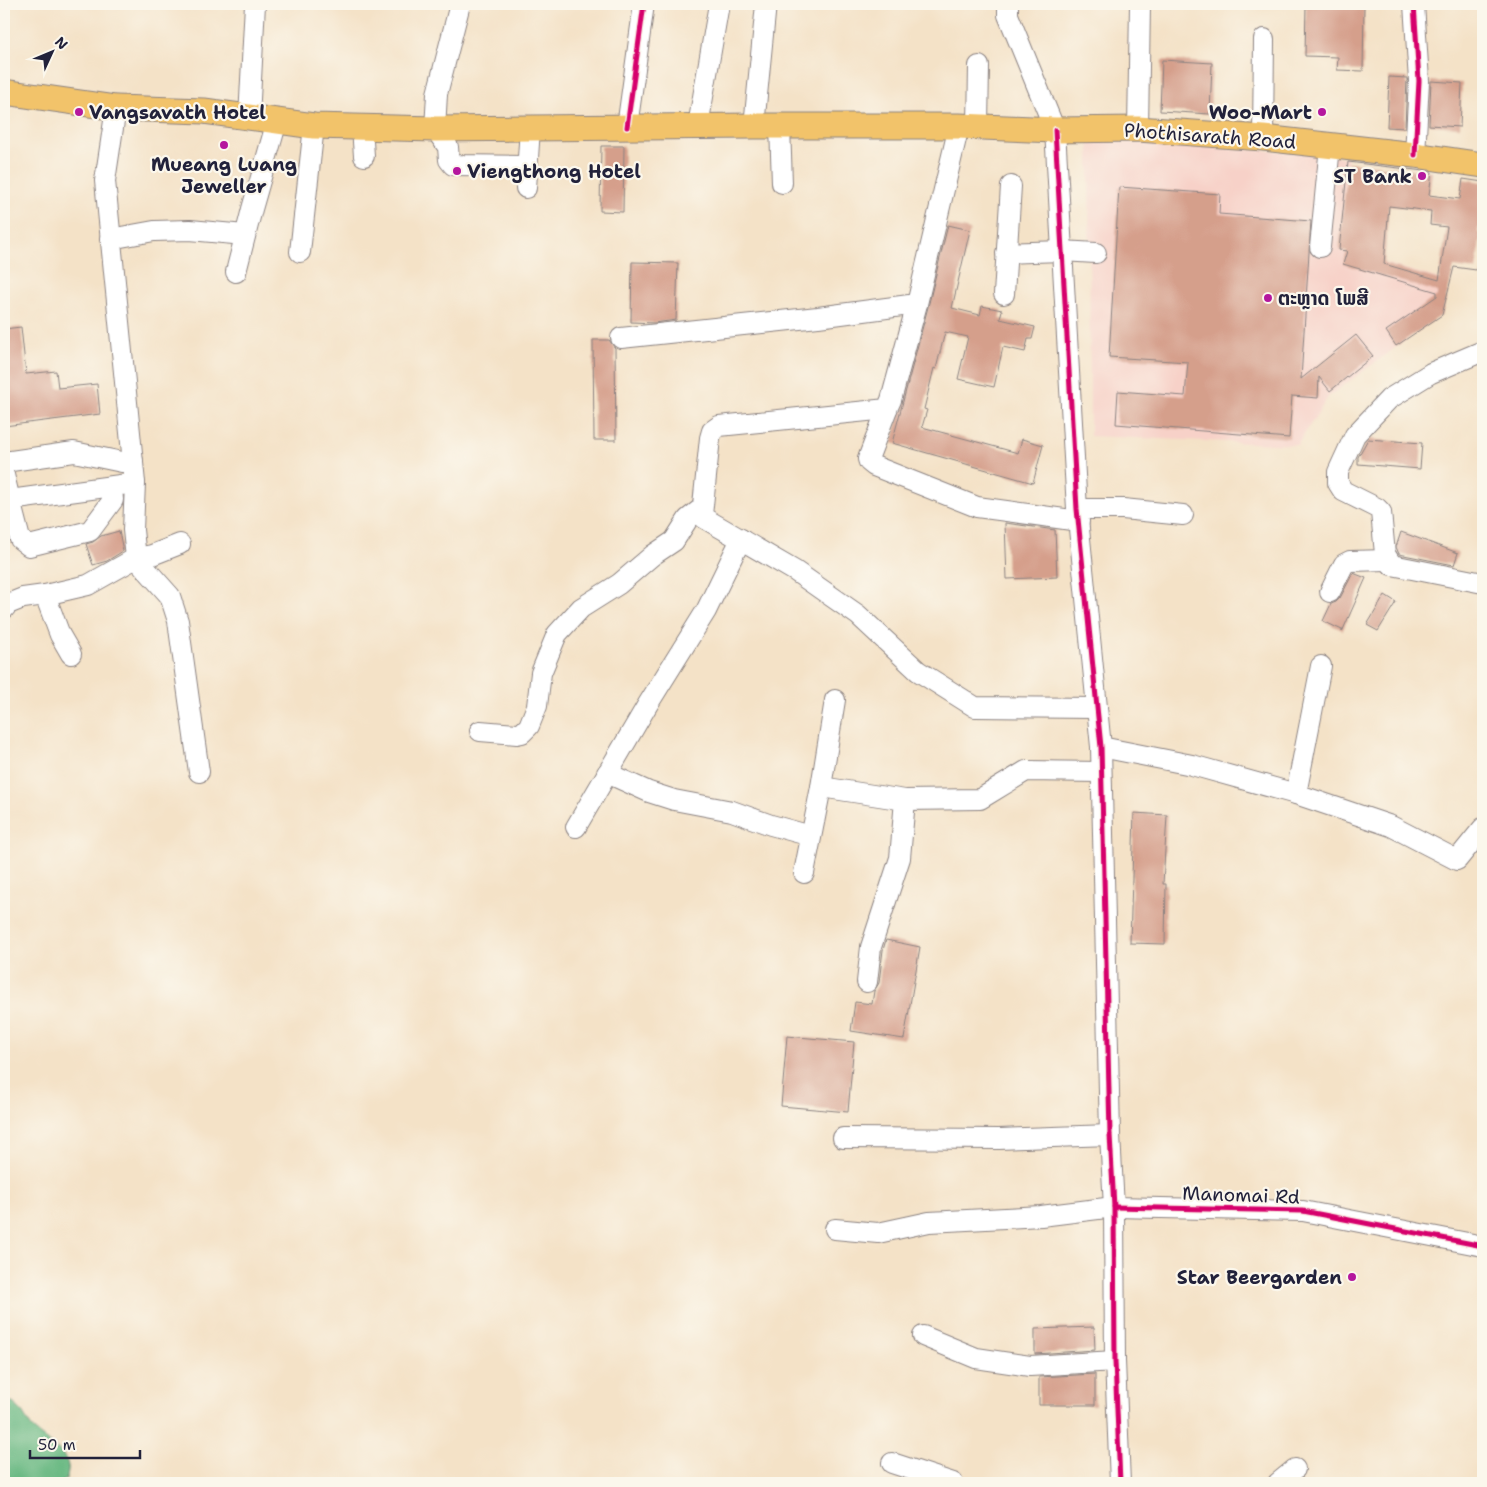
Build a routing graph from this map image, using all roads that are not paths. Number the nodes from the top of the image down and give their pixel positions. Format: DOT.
graph roads {
  1 [pos="255,4"];
  2 [pos="460,4"];
  3 [pos="644,4"];
  4 [pos="719,4"];
  5 [pos="766,4"];
  6 [pos="1008,4"];
  7 [pos="1140,4"];
  8 [pos="1414,4"];
  9 [pos="1264,39"];
  10 [pos="979,66"];
  11 [pos="4,92"];
  12 [pos="116,108"];
  13 [pos="249,118"];
  14 [pos="277,122"];
  15 [pos="314,126"];
  16 [pos="698,126"];
  17 [pos="754,126"];
  18 [pos="780,126"];
  19 [pos="968,126"];
  20 [pos="627,127"];
  21 [pos="362,128"];
  22 [pos="530,128"];
  23 [pos="435,129"];
  24 [pos="1138,129"];
  25 [pos="1055,130"];
  26 [pos="1263,138"];
  27 [pos="1330,146"];
  28 [pos="1415,155"];
  29 [pos="364,156"];
  30 [pos="1483,165"];
  31 [pos="528,166"];
  32 [pos="782,183"];
  33 [pos="1010,186"];
  34 [pos="526,188"];
  35 [pos="245,234"];
  36 [pos="110,239"];
  37 [pos="1320,247"];
  38 [pos="1062,251"];
  39 [pos="300,252"];
  40 [pos="1006,253"];
  41 [pos="1096,253"];
  42 [pos="236,272"];
  43 [pos="1004,294"];
  44 [pos="917,304"];
  45 [pos="621,338"];
  46 [pos="1483,353"];
  47 [pos="887,409"];
  48 [pos="133,461"];
  49 [pos="4,462"];
  50 [pos="4,475"];
  51 [pos="135,483"];
  52 [pos="112,487"];
  53 [pos="10,500"];
  54 [pos="702,508"];
  55 [pos="1078,515"];
  56 [pos="1183,515"];
  57 [pos="741,539"];
  58 [pos="180,544"];
  59 [pos="136,558"];
  60 [pos="1387,560"];
  61 [pos="1483,583"];
  62 [pos="1330,592"];
  63 [pos="45,595"];
  64 [pos="4,609"];
  65 [pos="71,654"];
  66 [pos="1321,666"];
  67 [pos="834,700"];
  68 [pos="1097,708"];
  69 [pos="480,731"];
  70 [pos="1101,746"];
  71 [pos="199,772"];
  72 [pos="1101,772"];
  73 [pos="607,773"];
  74 [pos="821,787"];
  75 [pos="1296,794"];
  76 [pos="905,800"];
  77 [pos="576,826"];
  78 [pos="1483,828"];
  79 [pos="811,836"];
  80 [pos="804,873"];
  81 [pos="867,982"];
  82 [pos="1110,1135"];
  83 [pos="843,1138"];
  84 [pos="1114,1207"];
  85 [pos="834,1229"];
  86 [pos="1483,1246"];
  87 [pos="923,1336"];
  88 [pos="1115,1361"];
  89 [pos="892,1463"];
  90 [pos="1295,1469"];
  91 [pos="953,1483"];
  92 [pos="1120,1483"];
  93 [pos="1278,1483"];
  1 -- 13 [label="street"];
  2 -- 23 [label="street"];
  3 -- 20 [label="street"];
  4 -- 16 [label="street"];
  5 -- 17 [label="street"];
  6 -- 25 [label="street"];
  7 -- 24 [label="street"];
  8 -- 28 [label="street"];
  9 -- 26 [label="street"];
  10 -- 19 [label="street"];
  11 -- 12 [label="main road, Phothisarath Road"];
  12 -- 13 [label="main road, Phothisarath Road"];
  12 -- 36 [label="street"];
  13 -- 14 [label="main road, Phothisarath Road"];
  14 -- 15 [label="main road, Phothisarath Road"];
  14 -- 35 [label="street"];
  15 -- 21 [label="main road, Phothisarath Road"];
  15 -- 39 [label="street"];
  16 -- 17 [label="main road, Phothisarath Road"];
  16 -- 20 [label="main road, Phothisarath Road"];
  17 -- 18 [label="main road, Phothisarath Road"];
  18 -- 19 [label="main road, Phothisarath Road"];
  18 -- 32 [label="street"];
  19 -- 25 [label="main road, Phothisarath Road"];
  19 -- 44 [label="street"];
  20 -- 22 [label="main road, Phothisarath Road"];
  21 -- 23 [label="main road, Phothisarath Road"];
  21 -- 29 [label="street"];
  22 -- 23 [label="main road, Phothisarath Road"];
  22 -- 31 [label="street"];
  23 -- 31 [label="street"];
  24 -- 25 [label="main road, Phothisarath Road"];
  24 -- 26 [label="main road, Phothisarath Road"];
  25 -- 38 [label="street"];
  26 -- 27 [label="main road, Phothisarath Road"];
  27 -- 28 [label="main road, Phothisarath Road"];
  27 -- 37 [label="street"];
  28 -- 30 [label="main road, Phothisarath Road"];
  31 -- 34 [label="street"];
  33 -- 40 [label="street"];
  35 -- 36 [label="street"];
  35 -- 42 [label="street"];
  36 -- 48 [label="street"];
  38 -- 40 [label="street"];
  38 -- 41 [label="street"];
  38 -- 55 [label="street"];
  40 -- 43 [label="street"];
  44 -- 45 [label="street"];
  44 -- 47 [label="street"];
  46 -- 60 [label="street"];
  47 -- 54 [label="street"];
  47 -- 55 [label="street"];
  48 -- 49 [label="street"];
  48 -- 51 [label="street"];
  50 -- 53 [label="street"];
  51 -- 52 [label="street"];
  51 -- 59 [label="street"];
  52 -- 53 [label="street"];
  52 -- 53 [label="street"];
  54 -- 57 [label="street"];
  54 -- 69 [label="street"];
  55 -- 56 [label="street"];
  55 -- 68 [label="street"];
  57 -- 68 [label="street"];
  57 -- 73 [label="street"];
  58 -- 59 [label="street"];
  59 -- 63 [label="street"];
  59 -- 71 [label="street"];
  60 -- 61 [label="street"];
  60 -- 62 [label="street"];
  63 -- 64 [label="street"];
  63 -- 65 [label="street"];
  66 -- 75 [label="street"];
  67 -- 74 [label="street"];
  68 -- 70 [label="street"];
  70 -- 72 [label="street"];
  70 -- 75 [label="street"];
  72 -- 76 [label="street"];
  72 -- 82 [label="street"];
  73 -- 77 [label="street"];
  73 -- 79 [label="street"];
  74 -- 76 [label="street"];
  74 -- 79 [label="street"];
  75 -- 78 [label="street"];
  76 -- 81 [label="street"];
  79 -- 80 [label="street"];
  82 -- 83 [label="street"];
  82 -- 84 [label="street"];
  84 -- 85 [label="street, Manomai Rd"];
  84 -- 86 [label="street, Manomai Rd"];
  84 -- 88 [label="street"];
  87 -- 88 [label="street"];
  88 -- 92 [label="street"];
  89 -- 91 [label="street"];
  90 -- 93 [label="street"];
}
